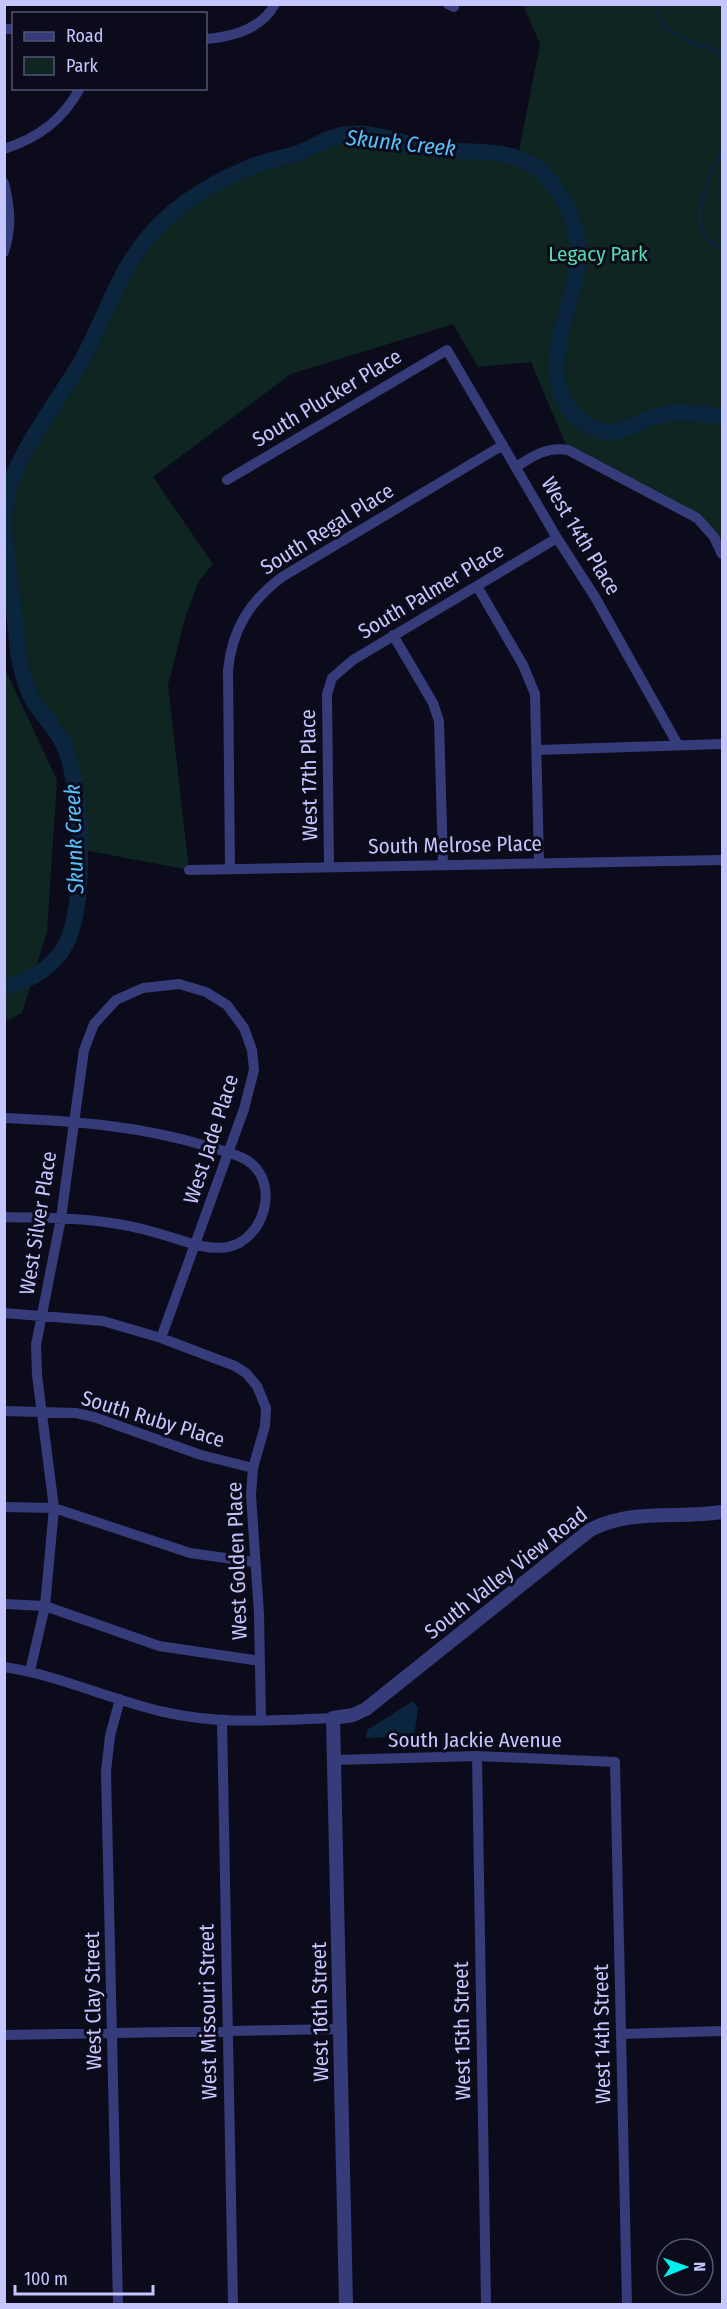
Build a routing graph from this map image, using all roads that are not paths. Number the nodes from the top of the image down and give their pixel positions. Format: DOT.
graph roads {
  1 [pos="275,4"];
  2 [pos="207,39"];
  3 [pos="79,90"];
  4 [pos="4,149"];
  5 [pos="4,183"];
  6 [pos="4,252"];
  7 [pos="447,350"];
  8 [pos="503,445"];
  9 [pos="516,467"];
  10 [pos="227,480"];
  11 [pos="557,538"];
  12 [pos="723,554"];
  13 [pos="477,585"];
  14 [pos="393,635"];
  15 [pos="329,683"];
  16 [pos="723,744"];
  17 [pos="678,745"];
  18 [pos="538,750"];
  19 [pos="723,860"];
  20 [pos="539,863"];
  21 [pos="443,864"];
  22 [pos="329,866"];
  23 [pos="230,869"];
  24 [pos="189,870"];
  25 [pos="179,984"];
  26 [pos="4,1118"];
  27 [pos="73,1121"];
  28 [pos="228,1153"];
  29 [pos="4,1217"];
  30 [pos="61,1218"];
  31 [pos="196,1245"];
  32 [pos="4,1313"];
  33 [pos="42,1314"];
  34 [pos="161,1338"];
  35 [pos="4,1411"];
  36 [pos="42,1411"];
  37 [pos="253,1468"];
  38 [pos="4,1507"];
  39 [pos="54,1508"];
  40 [pos="723,1512"];
  41 [pos="254,1562"];
  42 [pos="4,1604"];
  43 [pos="45,1606"];
  44 [pos="260,1662"];
  45 [pos="4,1667"];
  46 [pos="30,1671"];
  47 [pos="120,1699"];
  48 [pos="333,1718"];
  49 [pos="222,1720"];
  50 [pos="261,1720"];
  51 [pos="477,1756"];
  52 [pos="334,1760"];
  53 [pos="615,1762"];
  54 [pos="342,2029"];
  55 [pos="228,2031"];
  56 [pos="723,2031"];
  57 [pos="113,2033"];
  58 [pos="621,2034"];
  59 [pos="4,2035"];
  60 [pos="118,2304"];
  61 [pos="233,2304"];
  62 [pos="346,2304"];
  63 [pos="486,2304"];
  64 [pos="627,2304"];
  1 -- 2 [label="street"];
  3 -- 4 [label="street"];
  5 -- 6 [label="street"];
  7 -- 8 [label="street, West 14th Place"];
  7 -- 10 [label="street, South Plucker Place"];
  8 -- 9 [label="street, West 14th Place"];
  8 -- 23 [label="street, South Regal Place"];
  9 -- 11 [label="street, West 14th Place"];
  9 -- 12 [label="street"];
  11 -- 13 [label="street, South Palmer Place"];
  11 -- 17 [label="street, West 14th Place"];
  13 -- 14 [label="street, South Palmer Place"];
  13 -- 18 [label="street"];
  14 -- 15 [label="street, South Palmer Place"];
  14 -- 21 [label="street"];
  15 -- 22 [label="street, West 17th Place"];
  16 -- 17 [label="street"];
  17 -- 18 [label="street"];
  18 -- 20 [label="street"];
  19 -- 20 [label="street, South Melrose Place"];
  20 -- 21 [label="street, South Melrose Place"];
  21 -- 22 [label="street, South Melrose Place"];
  22 -- 23 [label="street, South Melrose Place"];
  23 -- 24 [label="street, South Melrose Place"];
  25 -- 27 [label="street, West Silver Place"];
  25 -- 28 [label="street, West Jade Place"];
  26 -- 27 [label="street"];
  27 -- 28 [label="street"];
  27 -- 30 [label="street, West Silver Place"];
  28 -- 31 [label="street, West Jade Place"];
  28 -- 31 [label="street"];
  29 -- 30 [label="street"];
  30 -- 31 [label="street"];
  30 -- 33 [label="street, West Silver Place"];
  31 -- 34 [label="street, West Jade Place"];
  32 -- 33 [label="street"];
  33 -- 34 [label="street"];
  33 -- 36 [label="street, West Silver Place"];
  34 -- 37 [label="street, West Golden Place"];
  35 -- 36 [label="street, South Ruby Place"];
  36 -- 37 [label="street, South Ruby Place"];
  36 -- 39 [label="street, West Silver Place"];
  37 -- 41 [label="street, West Golden Place"];
  38 -- 39 [label="street"];
  39 -- 41 [label="street"];
  39 -- 43 [label="street, West Silver Place"];
  40 -- 48 [label="street, South Valley View Road"];
  41 -- 44 [label="street, West Golden Place"];
  42 -- 43 [label="street"];
  43 -- 44 [label="street"];
  43 -- 46 [label="street, West Silver Place"];
  44 -- 50 [label="street, West Golden Place"];
  45 -- 46 [label="street"];
  46 -- 47 [label="street"];
  47 -- 49 [label="street"];
  47 -- 57 [label="street, West Clay Street"];
  48 -- 50 [label="street"];
  48 -- 52 [label="street, West 16th Street"];
  49 -- 50 [label="street"];
  49 -- 55 [label="street, West Missouri Street"];
  51 -- 52 [label="street, South Jackie Avenue"];
  51 -- 53 [label="street, South Jackie Avenue"];
  51 -- 63 [label="street, West 15th Street"];
  52 -- 54 [label="street, West 16th Street"];
  53 -- 58 [label="street, West 14th Street"];
  54 -- 55 [label="street"];
  54 -- 62 [label="street, West 16th Street"];
  55 -- 57 [label="street"];
  55 -- 61 [label="street, West Missouri Street"];
  56 -- 58 [label="street"];
  57 -- 59 [label="street"];
  57 -- 60 [label="street, West Clay Street"];
  58 -- 64 [label="street, West 14th Street"];
}
